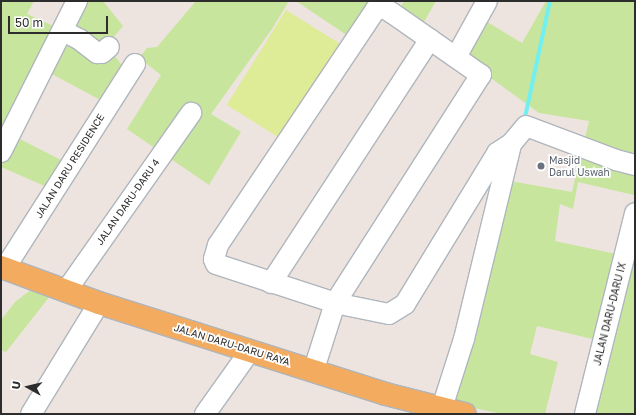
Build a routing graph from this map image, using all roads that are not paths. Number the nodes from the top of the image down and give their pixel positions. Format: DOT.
graph roads {
  1 [pos="77,1"];
  2 [pos="486,1"];
  3 [pos="63,31"];
  4 [pos="430,39"];
  5 [pos="109,47"];
  6 [pos="456,57"];
  7 [pos="135,64"];
  8 [pos="191,113"];
  9 [pos="511,144"];
  10 [pos="1,152"];
  11 [pos="635,165"];
  12 [pos="635,213"];
  13 [pos="3,268"];
  14 [pos="271,283"];
  15 [pos="66,290"];
  16 [pos="99,303"];
  17 [pos="335,303"];
  18 [pos="250,351"];
  19 [pos="314,369"];
  20 [pos="441,412"];
  21 [pos="31,414"];
  22 [pos="205,414"];
  23 [pos="465,414"];
  24 [pos="585,414"];
  1 -- 3 [label="street"];
  2 -- 6 [label="street"];
  3 -- 5 [label="street"];
  3 -- 10 [label="street"];
  4 -- 6 [label="street"];
  4 -- 14 [label="street"];
  4 -- 14 [label="street"];
  6 -- 17 [label="street"];
  7 -- 13 [label="street, JALAN DARU RESIDENCE"];
  8 -- 15 [label="street, JALAN DARU-DARU 4"];
  9 -- 11 [label="street"];
  9 -- 17 [label="street"];
  9 -- 20 [label="street"];
  12 -- 24 [label="street, JALAN DARU-DARU IX"];
  13 -- 15 [label="main road, JALAN DARU-DARU RAYA"];
  14 -- 17 [label="street"];
  15 -- 16 [label="main road, JALAN DARU-DARU RAYA"];
  16 -- 18 [label="main road, JALAN DARU-DARU RAYA"];
  16 -- 21 [label="street"];
  17 -- 19 [label="street"];
  18 -- 19 [label="main road, JALAN DARU-DARU RAYA"];
  18 -- 22 [label="street"];
  19 -- 20 [label="main road, JALAN DARU-DARU RAYA"];
  20 -- 23 [label="main road, JALAN DARU-DARU RAYA"];
}
